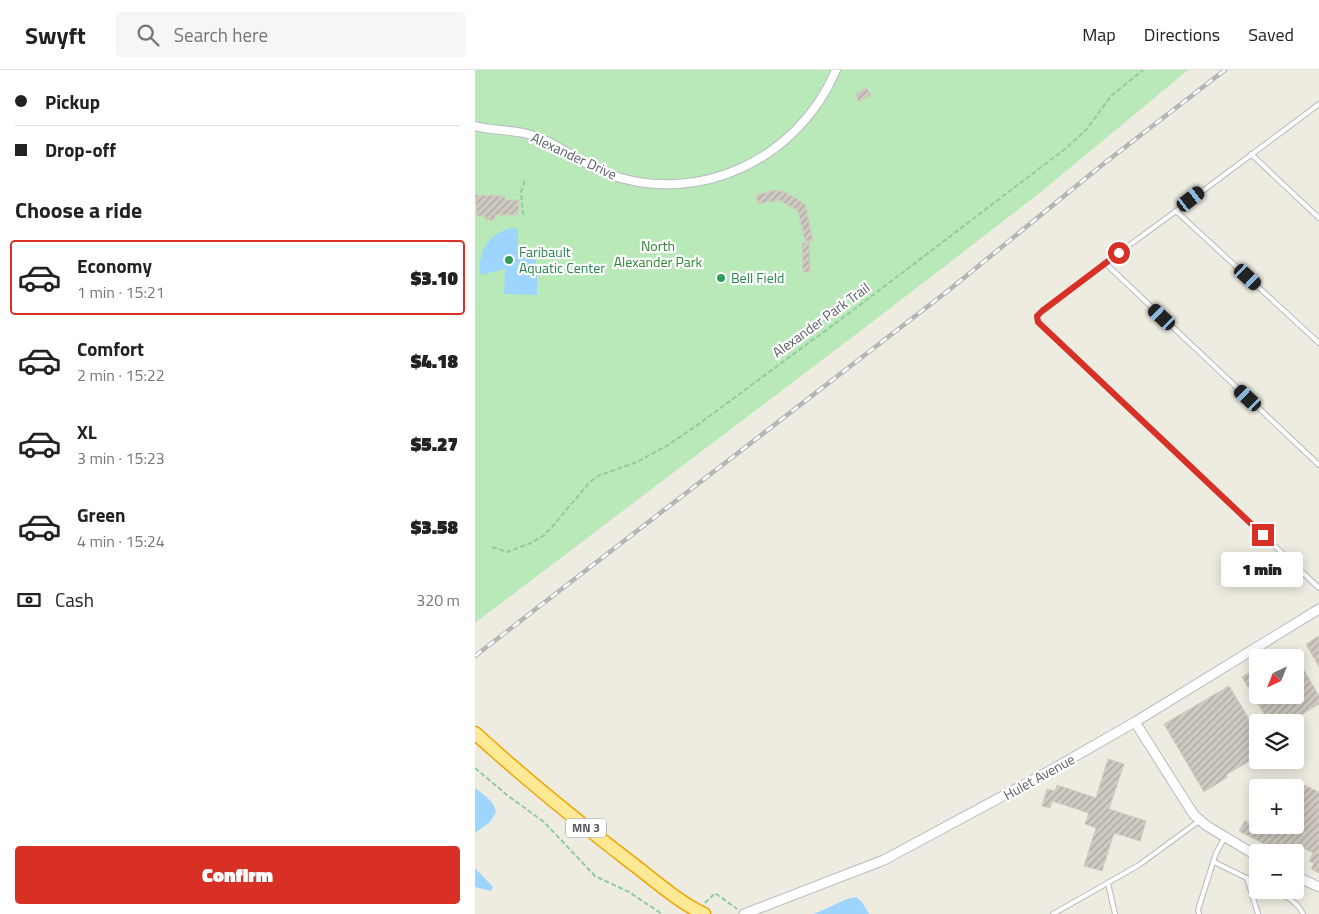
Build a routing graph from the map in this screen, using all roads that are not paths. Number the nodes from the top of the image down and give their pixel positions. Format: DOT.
graph roads {
  1 [pos="836,70"];
  2 [pos="1319,104"];
  3 [pos="475,126"];
  4 [pos="1251,154"];
  5 [pos="1176,211"];
  6 [pos="1319,218"];
  7 [pos="1105,263"];
  8 [pos="1319,343"];
  9 [pos="1319,465"];
  10 [pos="1319,588"];
  11 [pos="1319,609"];
  12 [pos="1135,722"];
  13 [pos="475,733"];
  14 [pos="1199,821"];
  15 [pos="1225,836"];
  16 [pos="1249,851"];
  17 [pos="1214,862"];
  18 [pos="1246,877"];
  19 [pos="1249,879"];
  20 [pos="1304,880"];
  21 [pos="1108,883"];
  22 [pos="1319,887"];
  23 [pos="1290,899"];
  24 [pos="701,913"];
  25 [pos="744,914"];
  26 [pos="1053,914"];
  27 [pos="1115,914"];
  28 [pos="1199,914"];
  29 [pos="1258,914"];
  30 [pos="1303,914"];
  1 -- 3 [label="street, Alexander Drive"];
  2 -- 4 [label="lane"];
  4 -- 5 [label="lane"];
  4 -- 6 [label="lane"];
  5 -- 7 [label="lane"];
  5 -- 8 [label="lane"];
  7 -- 9 [label="lane"];
  7 -- 10 [label="lane"];
  11 -- 12 [label="street, Hulet Avenue"];
  12 -- 14 [label="street"];
  12 -- 25 [label="street, Hulet Avenue"];
  13 -- 24 [label="highway, MN 3"];
  14 -- 15 [label="street"];
  14 -- 21 [label="lane"];
  15 -- 16 [label="street"];
  15 -- 17 [label="lane"];
  17 -- 18 [label="lane"];
  17 -- 28 [label="lane"];
  18 -- 19 [label="lane"];
  18 -- 29 [label="lane"];
  20 -- 22 [label="street"];
  21 -- 26 [label="lane"];
  21 -- 27 [label="lane"];
  23 -- 30 [label="lane"];
}
